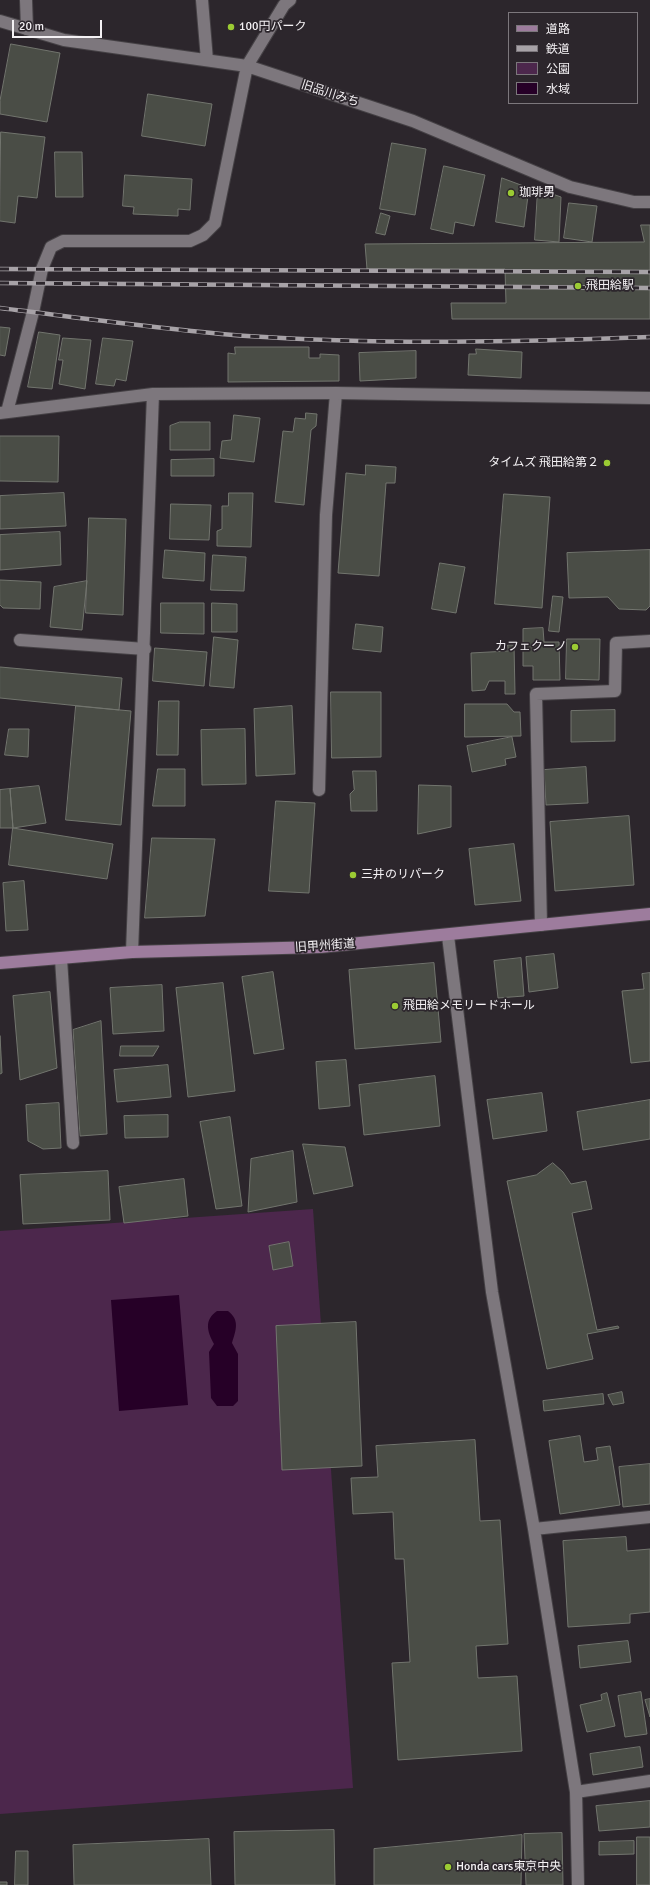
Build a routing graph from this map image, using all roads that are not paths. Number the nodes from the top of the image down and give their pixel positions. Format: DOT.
graph roads {
  1 [pos="26,0"];
  2 [pos="202,0"];
  3 [pos="290,0"];
  4 [pos="0,21"];
  5 [pos="27,29"];
  6 [pos="207,60"];
  7 [pos="247,66"];
  8 [pos="650,202"];
  9 [pos="336,393"];
  10 [pos="153,394"];
  11 [pos="650,398"];
  12 [pos="3,412"];
  13 [pos="20,640"];
  14 [pos="650,641"];
  15 [pos="144,649"];
  16 [pos="319,790"];
  17 [pos="650,914"];
  18 [pos="541,925"];
  19 [pos="448,936"];
  20 [pos="132,952"];
  21 [pos="61,959"];
  22 [pos="0,963"];
  23 [pos="73,1143"];
  24 [pos="650,1517"];
  25 [pos="534,1528"];
  26 [pos="650,1781"];
  27 [pos="576,1792"];
  28 [pos="578,1885"];
  1 -- 5 [label="street"];
  2 -- 6 [label="street"];
  3 -- 7 [label="street"];
  4 -- 5 [label="street, 旧品川みち"];
  5 -- 6 [label="street, 旧品川みち"];
  6 -- 7 [label="street, 旧品川みち"];
  7 -- 8 [label="street, 旧品川みち"];
  7 -- 12 [label="street"];
  9 -- 10 [label="street"];
  9 -- 11 [label="street"];
  9 -- 16 [label="street"];
  10 -- 12 [label="street"];
  10 -- 15 [label="street"];
  13 -- 15 [label="street"];
  14 -- 18 [label="street"];
  15 -- 20 [label="street"];
  17 -- 18 [label="main road, 旧甲州街道"];
  18 -- 19 [label="main road, 旧甲州街道"];
  19 -- 20 [label="main road, 旧甲州街道"];
  19 -- 25 [label="street"];
  20 -- 21 [label="main road, 旧甲州街道"];
  21 -- 22 [label="main road, 旧甲州街道"];
  21 -- 23 [label="street"];
  24 -- 25 [label="street"];
  25 -- 27 [label="street"];
  26 -- 27 [label="street"];
  27 -- 28 [label="street"];
}
